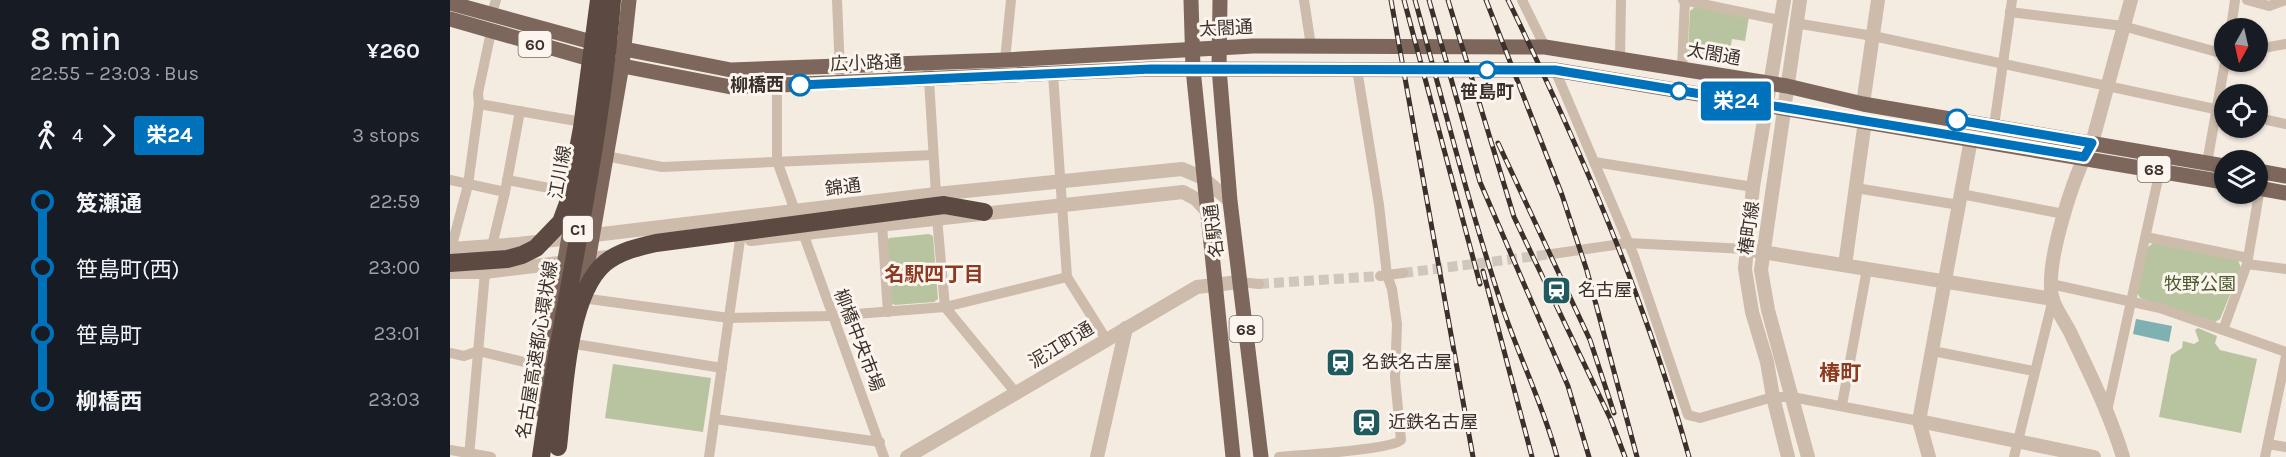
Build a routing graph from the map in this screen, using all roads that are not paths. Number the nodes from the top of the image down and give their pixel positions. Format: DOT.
graph roads {
  1 [pos="496,0"];
  2 [pos="599,0"];
  3 [pos="604,0"];
  4 [pos="612,0"];
  5 [pos="629,0"];
  6 [pos="837,0"];
  7 [pos="1011,0"];
  8 [pos="1191,0"];
  9 [pos="1220,0"];
  10 [pos="1304,0"];
  11 [pos="1522,0"];
  12 [pos="1621,0"];
  13 [pos="1684,0"];
  14 [pos="1784,0"];
  15 [pos="1800,0"];
  16 [pos="1878,0"];
  17 [pos="2012,0"];
  18 [pos="2131,0"];
  19 [pos="2235,0"];
  20 [pos="2247,0"];
  21 [pos="2286,0"];
  22 [pos="450,3"];
  23 [pos="2010,12"];
  24 [pos="491,16"];
  25 [pos="2232,18"];
  26 [pos="450,19"];
  27 [pos="1780,20"];
  28 [pos="1795,23"];
  29 [pos="2123,26"];
  30 [pos="491,32"];
  31 [pos="1873,36"];
  32 [pos="2286,44"];
  33 [pos="599,45"];
  34 [pos="1311,46"];
  35 [pos="1219,47"];
  36 [pos="1545,47"];
  37 [pos="2268,47"];
  38 [pos="624,48"];
  39 [pos="1191,49"];
  40 [pos="2214,51"];
  41 [pos="1620,57"];
  42 [pos="1005,60"];
  43 [pos="597,61"];
  44 [pos="928,63"];
  45 [pos="2002,64"];
  46 [pos="622,65"];
  47 [pos="840,67"];
  48 [pos="1219,68"];
  49 [pos="1682,68"];
  50 [pos="1193,69"];
  51 [pos="1357,69"];
  52 [pos="1555,70"];
  53 [pos="1053,74"];
  54 [pos="928,80"];
  55 [pos="840,83"];
  56 [pos="1769,83"];
  57 [pos="777,86"];
  58 [pos="1787,86"];
  59 [pos="2106,87"];
  60 [pos="479,104"];
  61 [pos="1863,104"];
  62 [pos="1765,105"];
  63 [pos="1783,108"];
  64 [pos="2214,110"];
  65 [pos="520,111"];
  66 [pos="2268,120"];
  67 [pos="1865,121"];
  68 [pos="588,123"];
  69 [pos="2286,124"];
  70 [pos="1994,126"];
  71 [pos="2214,137"];
  72 [pos="1971,139"];
  73 [pos="2092,143"];
  74 [pos="933,155"];
  75 [pos="606,156"];
  76 [pos="2084,157"];
  77 [pos="777,161"];
  78 [pos="1594,162"];
  79 [pos="2207,163"];
  80 [pos="2214,164"];
  81 [pos="2160,170"];
  82 [pos="2268,173"];
  83 [pos="2286,176"];
  84 [pos="1203,178"];
  85 [pos="450,180"];
  86 [pos="2214,180"];
  87 [pos="1060,182"];
  88 [pos="468,185"];
  89 [pos="506,186"];
  90 [pos="1753,188"];
  91 [pos="1856,188"];
  92 [pos="2268,190"];
  93 [pos="2286,193"];
  94 [pos="576,194"];
  95 [pos="936,194"];
  96 [pos="1960,200"];
  97 [pos="1230,201"];
  98 [pos="1061,204"];
  99 [pos="2257,204"];
  100 [pos="793,211"];
  101 [pos="1208,211"];
  102 [pos="984,212"];
  103 [pos="2064,214"];
  104 [pos="937,218"];
  105 [pos="882,224"];
  106 [pos="802,234"];
  107 [pos="593,236"];
  108 [pos="2146,237"];
  109 [pos="567,238"];
  110 [pos="740,240"];
  111 [pos="1628,243"];
  112 [pos="492,246"];
  113 [pos="450,249"];
  114 [pos="1746,249"];
  115 [pos="1764,252"];
  116 [pos="1552,254"];
  117 [pos="588,258"];
  118 [pos="564,261"];
  119 [pos="2248,261"];
  120 [pos="450,263"];
  121 [pos="1845,265"];
  122 [pos="1867,269"];
  123 [pos="2286,269"];
  124 [pos="485,272"];
  125 [pos="450,273"];
  126 [pos="1403,273"];
  127 [pos="1384,275"];
  128 [pos="1067,277"];
  129 [pos="1239,282"];
  130 [pos="1945,282"];
  131 [pos="1215,283"];
  132 [pos="1259,284"];
  133 [pos="2051,284"];
  134 [pos="582,298"];
  135 [pos="2053,299"];
  136 [pos="2131,301"];
  137 [pos="945,307"];
  138 [pos="888,312"];
  139 [pos="831,316"];
  140 [pos="729,318"];
  141 [pos="1126,328"];
  142 [pos="2223,330"];
  143 [pos="1106,339"];
  144 [pos="575,344"];
  145 [pos="478,351"];
  146 [pos="1933,351"];
  147 [pos="450,353"];
  148 [pos="2286,354"];
  149 [pos="546,367"];
  150 [pos="722,368"];
  151 [pos="2034,371"];
  152 [pos="1016,393"];
  153 [pos="1773,397"];
  154 [pos="1792,397"];
  155 [pos="2282,399"];
  156 [pos="1842,405"];
  157 [pos="2107,411"];
  158 [pos="715,419"];
  159 [pos="1919,421"];
  160 [pos="2018,441"];
  161 [pos="880,442"];
  162 [pos="2268,444"];
  163 [pos="2286,447"];
  164 [pos="450,450"];
  165 [pos="469,455"];
  166 [pos="491,457"];
  167 [pos="532,457"];
  168 [pos="541,457"];
  169 [pos="556,457"];
  170 [pos="561,457"];
  171 [pos="709,457"];
  172 [pos="884,457"];
  173 [pos="907,457"];
  174 [pos="1098,457"];
  175 [pos="1233,457"];
  176 [pos="1261,457"];
  177 [pos="1279,457"];
  178 [pos="1788,457"];
  179 [pos="1808,457"];
  180 [pos="1929,457"];
  181 [pos="2014,457"];
  182 [pos="2094,457"];
  183 [pos="2123,457"];
  184 [pos="2265,457"];
  1 -- 24 [label="street"];
  2 -- 120 [label="highway, bridge"];
  3 -- 33 [label="main road, 江川線"];
  4 -- 168 [label="highway, 名古屋高速都心環状線 / C1, bridge"];
  5 -- 38 [label="main road"];
  6 -- 47 [label="street"];
  7 -- 42 [label="street"];
  8 -- 39 [label="main road, 名駅通"];
  9 -- 35 [label="main road, 名駅通"];
  10 -- 34 [label="street"];
  11 -- 36 [label="street"];
  12 -- 41 [label="street"];
  13 -- 27 [label="street"];
  13 -- 49 [label="street"];
  14 -- 27 [label="street, 椿町線"];
  15 -- 28 [label="street, 椿町線"];
  16 -- 31 [label="street"];
  17 -- 23 [label="street"];
  18 -- 29 [label="street"];
  19 -- 25 [label="street"];
  20 -- 21 [label="street"];
  22 -- 24 [label="main road, 広小路通 / 60"];
  23 -- 29 [label="street"];
  23 -- 45 [label="street"];
  24 -- 33 [label="main road, 広小路通 / 60"];
  26 -- 30 [label="main road, 広小路通 / 60"];
  27 -- 56 [label="street, 椿町線"];
  28 -- 31 [label="street"];
  28 -- 58 [label="street, 椿町線"];
  29 -- 40 [label="street"];
  29 -- 59 [label="street"];
  30 -- 43 [label="main road, 広小路通 / 60"];
  30 -- 60 [label="street"];
  31 -- 45 [label="street"];
  31 -- 61 [label="street"];
  32 -- 37 [label="street"];
  33 -- 38 [label="main road, 広小路通 / 60"];
  33 -- 43 [label="main road, 江川線"];
  34 -- 35 [label="main road, 太閤通 / 68"];
  34 -- 36 [label="main road, 太閤通 / 68"];
  35 -- 39 [label="main road, 太閤通 / 68"];
  35 -- 48 [label="main road, 名駅通"];
  36 -- 41 [label="main road, 太閤通 / 68"];
  38 -- 46 [label="main road"];
  38 -- 47 [label="main road, 広小路通 / 60"];
  39 -- 42 [label="main road, 広小路通 / 60"];
  39 -- 50 [label="main road, 名駅通 / 68"];
  41 -- 49 [label="main road, 太閤通 / 68"];
  42 -- 44 [label="main road, 広小路通 / 60"];
  43 -- 46 [label="main road, 広小路通 / 60"];
  43 -- 68 [label="main road, 江川線"];
  44 -- 47 [label="main road, 広小路通 / 60"];
  44 -- 54 [label="street"];
  45 -- 59 [label="street"];
  45 -- 70 [label="street"];
  46 -- 57 [label="main road, 広小路通 / 60"];
  46 -- 75 [label="main road"];
  47 -- 55 [label="street"];
  48 -- 50 [label="main road, 広小路通 / 60"];
  48 -- 51 [label="main road, 68"];
  48 -- 97 [label="main road, 名駅通 / 68"];
  49 -- 56 [label="main road, 太閤通 / 68"];
  50 -- 53 [label="main road, 広小路通 / 60"];
  50 -- 84 [label="main road, 名駅通 / 68"];
  51 -- 52 [label="main road, 68"];
  51 -- 127 [label="street"];
  52 -- 62 [label="main road, 68"];
  52 -- 78 [label="street"];
  53 -- 54 [label="main road, 広小路通 / 60"];
  53 -- 87 [label="street"];
  54 -- 55 [label="main road, 広小路通 / 60"];
  54 -- 74 [label="street"];
  55 -- 57 [label="main road, 広小路通 / 60"];
  56 -- 58 [label="main road, 太閤通 / 68"];
  56 -- 62 [label="street, 椿町線"];
  57 -- 77 [label="street, 柳橋中央市場"];
  58 -- 61 [label="main road, 太閤通 / 68"];
  58 -- 63 [label="street, 椿町線"];
  59 -- 64 [label="street"];
  59 -- 73 [label="street"];
  60 -- 65 [label="street"];
  60 -- 88 [label="street"];
  61 -- 70 [label="main road, 太閤通 / 68"];
  62 -- 63 [label="main road, 68"];
  62 -- 90 [label="street, 椿町線"];
  63 -- 67 [label="main road, 68"];
  63 -- 115 [label="street, 椿町線"];
  65 -- 68 [label="street"];
  65 -- 89 [label="street"];
  66 -- 69 [label="street"];
  67 -- 72 [label="main road, 68"];
  67 -- 91 [label="street"];
  68 -- 94 [label="main road, 江川線"];
  70 -- 73 [label="main road, 太閤通 / 68"];
  71 -- 79 [label="street"];
  72 -- 76 [label="main road, 68"];
  72 -- 96 [label="street"];
  73 -- 76 [label="street"];
  73 -- 79 [label="main road, 太閤通 / 68"];
  74 -- 77 [label="street"];
  74 -- 95 [label="street"];
  75 -- 77 [label="street"];
  75 -- 107 [label="main road"];
  76 -- 81 [label="main road, 68"];
  76 -- 103 [label="street"];
  77 -- 100 [label="street, 柳橋中央市場"];
  78 -- 90 [label="street"];
  78 -- 111 [label="street"];
  79 -- 80 [label="main road, 太閤通 / 68"];
  81 -- 86 [label="main road, 68"];
  81 -- 108 [label="street"];
  82 -- 83 [label="main road"];
  84 -- 87 [label="street, 錦通"];
  84 -- 97 [label="street, 錦通"];
  84 -- 101 [label="main road, 名駅通 / 68"];
  85 -- 88 [label="street"];
  87 -- 95 [label="street, 錦通"];
  87 -- 98 [label="street"];
  88 -- 89 [label="street"];
  88 -- 113 [label="street"];
  89 -- 94 [label="street"];
  89 -- 112 [label="street"];
  90 -- 114 [label="street, 椿町線"];
  91 -- 96 [label="street"];
  91 -- 121 [label="street"];
  92 -- 93 [label="main road"];
  94 -- 109 [label="main road, 江川線"];
  95 -- 100 [label="street, 錦通"];
  96 -- 103 [label="street"];
  96 -- 130 [label="street"];
  97 -- 129 [label="main road, 名駅通 / 68"];
  98 -- 101 [label="street"];
  98 -- 102 [label="street"];
  98 -- 128 [label="street"];
  99 -- 119 [label="street"];
  100 -- 106 [label="street, 柳橋中央市場"];
  100 -- 107 [label="street, 錦通"];
  101 -- 131 [label="main road, 名駅通 / 68"];
  102 -- 104 [label="street"];
  102 -- 169 [label="highway, bridge"];
  103 -- 133 [label="street"];
  104 -- 105 [label="street"];
  104 -- 137 [label="street"];
  105 -- 106 [label="street"];
  105 -- 138 [label="street"];
  106 -- 110 [label="street"];
  106 -- 139 [label="street, 柳橋中央市場"];
  107 -- 109 [label="street, 錦通"];
  107 -- 117 [label="main road"];
  108 -- 119 [label="street"];
  108 -- 136 [label="street"];
  109 -- 112 [label="street, 錦通"];
  109 -- 118 [label="main road, 江川線"];
  110 -- 117 [label="street"];
  110 -- 140 [label="street"];
  111 -- 114 [label="street"];
  111 -- 116 [label="street"];
  111 -- 153 [label="street"];
  112 -- 113 [label="street, 錦通"];
  114 -- 115 [label="street"];
  114 -- 153 [label="street, 椿町線"];
  115 -- 121 [label="street"];
  115 -- 154 [label="street, 椿町線"];
  117 -- 118 [label="street"];
  117 -- 134 [label="main road"];
  118 -- 124 [label="street"];
  118 -- 149 [label="main road, 江川線"];
  119 -- 123 [label="street"];
  119 -- 142 [label="street"];
  121 -- 122 [label="street"];
  122 -- 130 [label="street"];
  122 -- 156 [label="street"];
  124 -- 125 [label="street"];
  124 -- 145 [label="street"];
  126 -- 127 [label="street"];
  127 -- 177 [label="street"];
  128 -- 137 [label="street"];
  128 -- 143 [label="street"];
  129 -- 131 [label="street, 泥江町通"];
  129 -- 132 [label="street"];
  129 -- 176 [label="main road, 名駅通 / 68"];
  130 -- 135 [label="street"];
  130 -- 146 [label="street"];
  131 -- 141 [label="street, 泥江町通"];
  131 -- 175 [label="main road, 名駅通 / 68"];
  133 -- 135 [label="street"];
  133 -- 136 [label="street"];
  134 -- 140 [label="street"];
  134 -- 144 [label="main road"];
  135 -- 151 [label="street"];
  135 -- 157 [label="street"];
  136 -- 142 [label="street"];
  136 -- 157 [label="street"];
  137 -- 138 [label="street"];
  137 -- 152 [label="street"];
  138 -- 139 [label="street"];
  139 -- 140 [label="street"];
  139 -- 161 [label="street, 柳橋中央市場"];
  140 -- 150 [label="street"];
  141 -- 143 [label="street, 泥江町通"];
  141 -- 174 [label="street"];
  142 -- 148 [label="street"];
  143 -- 152 [label="street, 泥江町通"];
  144 -- 150 [label="street"];
  144 -- 170 [label="main road"];
  145 -- 147 [label="street"];
  145 -- 149 [label="street"];
  145 -- 165 [label="street"];
  146 -- 151 [label="street"];
  146 -- 159 [label="street"];
  148 -- 155 [label="street"];
  149 -- 167 [label="main road, 江川線"];
  150 -- 158 [label="street"];
  151 -- 160 [label="street"];
  152 -- 173 [label="street, 泥江町通"];
  153 -- 154 [label="street"];
  153 -- 178 [label="street, 椿町線"];
  154 -- 156 [label="street"];
  154 -- 179 [label="street, 椿町線"];
  155 -- 162 [label="street"];
  156 -- 159 [label="street"];
  157 -- 183 [label="street"];
  158 -- 161 [label="street"];
  158 -- 171 [label="street"];
  159 -- 160 [label="street"];
  159 -- 180 [label="street"];
  160 -- 181 [label="street"];
  160 -- 182 [label="street"];
  161 -- 172 [label="street, 柳橋中央市場"];
  162 -- 163 [label="street"];
  162 -- 184 [label="street"];
  164 -- 165 [label="street"];
  165 -- 166 [label="street"];
}
